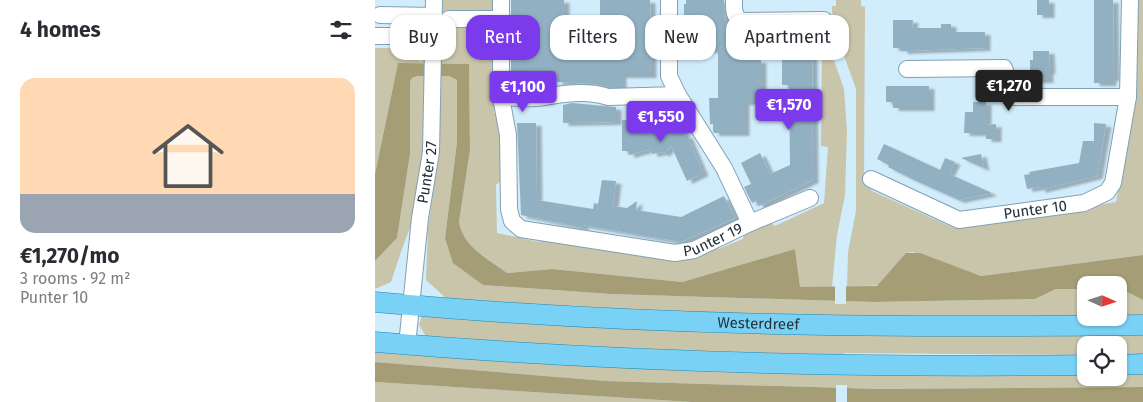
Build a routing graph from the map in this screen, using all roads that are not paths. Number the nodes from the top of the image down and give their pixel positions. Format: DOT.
graph roads {
  1 [pos="501,0"];
  2 [pos="669,0"];
  3 [pos="734,0"];
  4 [pos="1130,0"];
  5 [pos="439,11"];
  6 [pos="380,15"];
  7 [pos="470,15"];
  8 [pos="501,15"];
  9 [pos="735,15"];
  10 [pos="375,36"];
  11 [pos="390,36"];
  12 [pos="433,60"];
  13 [pos="501,60"];
  14 [pos="907,69"];
  15 [pos="678,96"];
  16 [pos="501,97"];
  17 [pos="1128,97"];
  18 [pos="871,179"];
  19 [pos="810,198"];
  20 [pos="750,223"];
  21 [pos="375,302"];
  22 [pos="410,305"];
  23 [pos="1143,325"];
  24 [pos="375,342"];
  25 [pos="407,345"];
  26 [pos="1143,364"];
  27 [pos="1077,365"];
  28 [pos="1127,365"];
  1 -- 8 [label="street"];
  2 -- 15 [label="street, Punter 19"];
  3 -- 9 [label="street"];
  4 -- 17 [label="street, Punter 10"];
  5 -- 6 [label="street"];
  5 -- 7 [label="street"];
  10 -- 11 [label="street"];
  12 -- 22 [label="street, Punter 27"];
  13 -- 16 [label="street"];
  14 -- 17 [label="street"];
  15 -- 16 [label="street"];
  15 -- 20 [label="street, Punter 19"];
  16 -- 20 [label="street, Punter 19"];
  17 -- 18 [label="street, Punter 10"];
  19 -- 20 [label="street, Punter 19"];
  21 -- 22 [label="main road, Westerdreef"];
  22 -- 23 [label="main road, Westerdreef"];
  22 -- 25 [label="street, Punter 27"];
  24 -- 25 [label="main road"];
  25 -- 27 [label="main road"];
  26 -- 28 [label="main road"];
}
